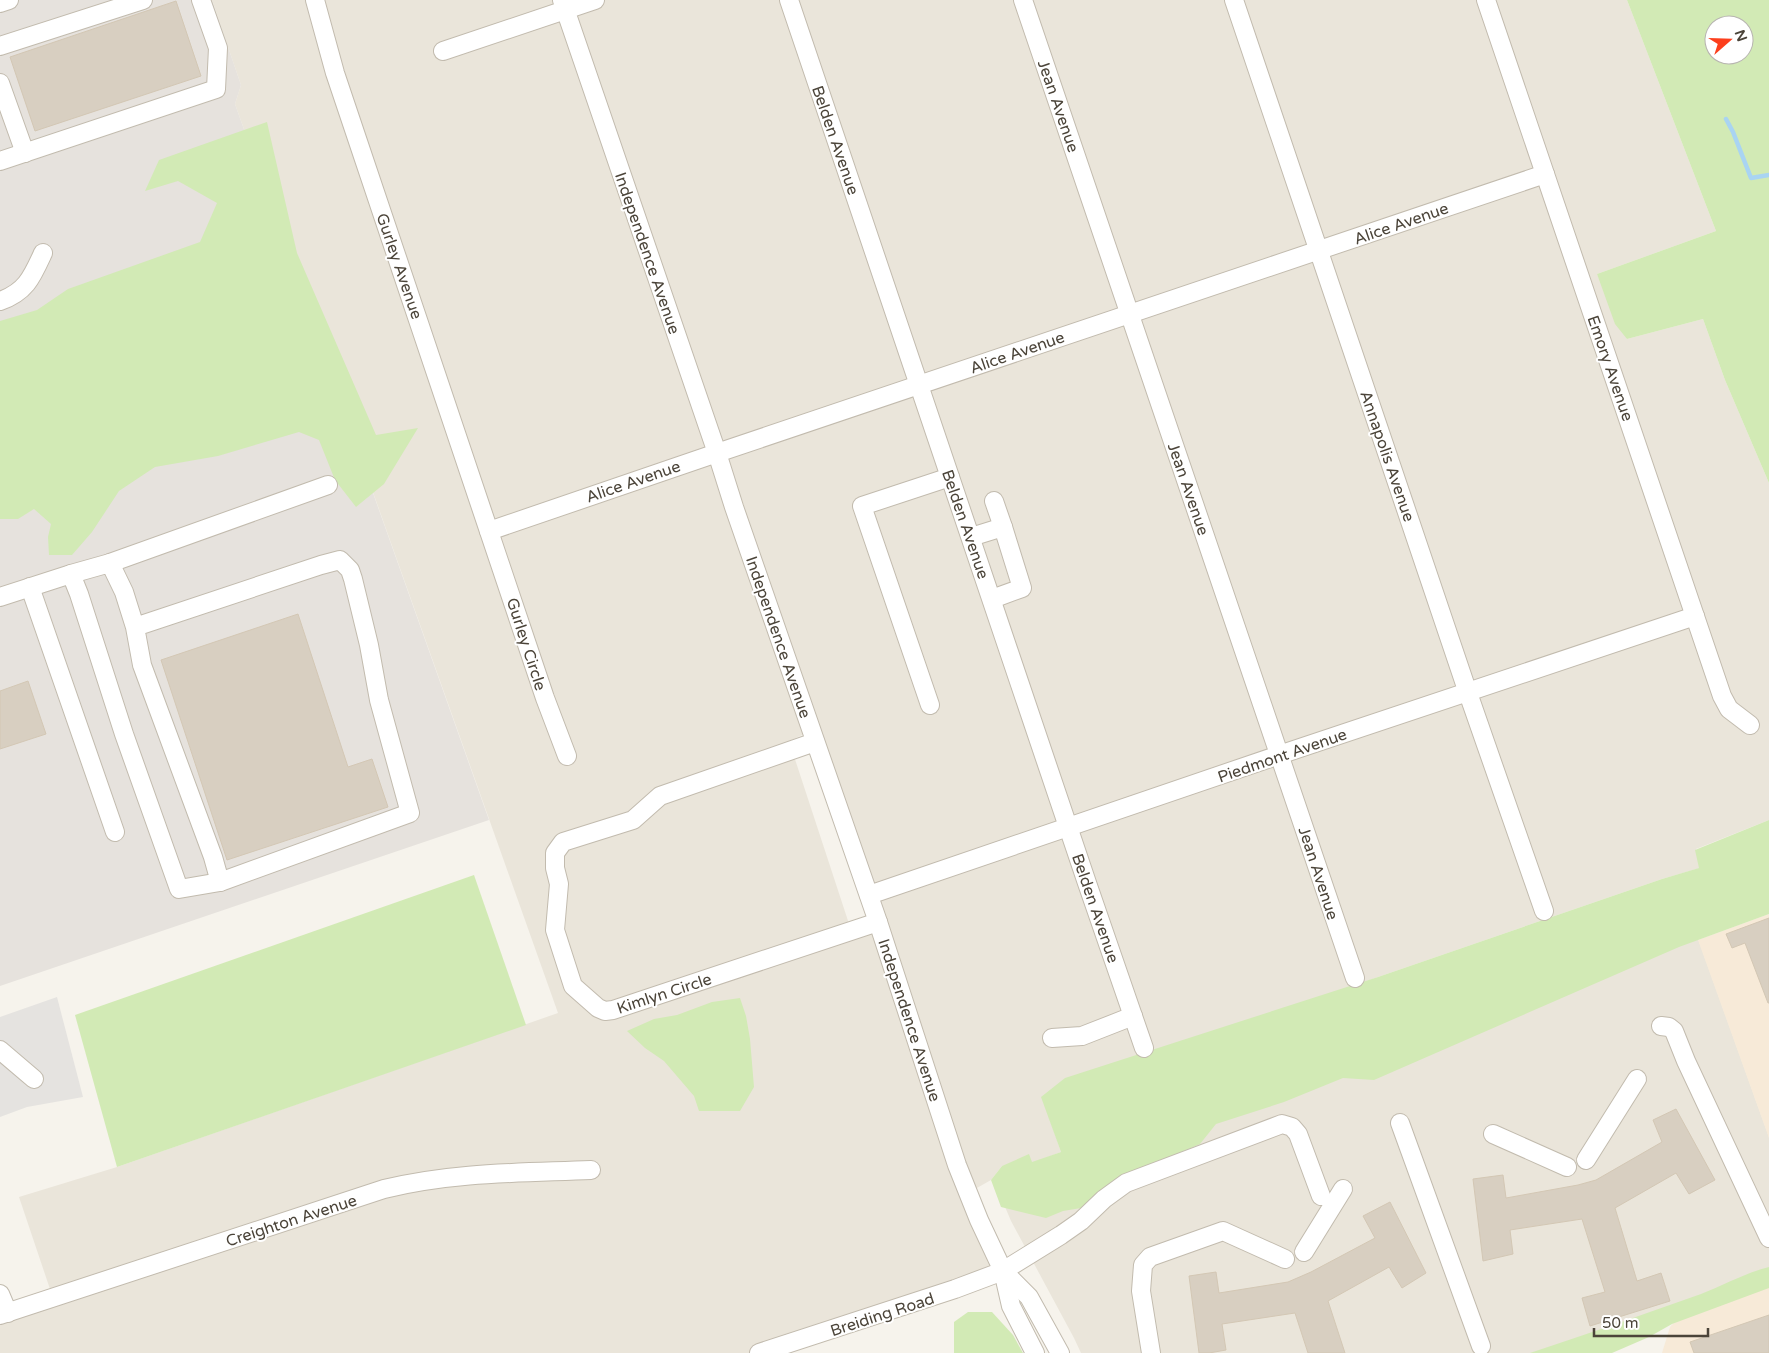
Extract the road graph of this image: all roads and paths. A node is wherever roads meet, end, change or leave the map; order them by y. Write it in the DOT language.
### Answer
graph roads {
  1 [pos="9,0"];
  2 [pos="143,0"];
  3 [pos="201,0"];
  4 [pos="315,0"];
  5 [pos="595,0"];
  6 [pos="789,0"];
  7 [pos="1024,0"];
  8 [pos="1234,0"];
  9 [pos="1486,0"];
  10 [pos="0,3"];
  11 [pos="563,5"];
  12 [pos="0,46"];
  13 [pos="443,52"];
  14 [pos="0,84"];
  15 [pos="25,153"];
  16 [pos="0,161"];
  17 [pos="1545,174"];
  18 [pos="1320,251"];
  19 [pos="43,253"];
  20 [pos="0,301"];
  21 [pos="1130,314"];
  22 [pos="920,385"];
  23 [pos="717,452"];
  24 [pos="950,477"];
  25 [pos="328,485"];
  26 [pos="994,501"];
  27 [pos="1003,527"];
  28 [pos="490,531"];
  29 [pos="971,537"];
  30 [pos="110,562"];
  31 [pos="71,574"];
  32 [pos="34,586"];
  33 [pos="0,597"];
  34 [pos="992,599"];
  35 [pos="1695,616"];
  36 [pos="135,627"];
  37 [pos="1468,693"];
  38 [pos="930,705"];
  39 [pos="1750,725"];
  40 [pos="815,742"];
  41 [pos="1280,755"];
  42 [pos="567,756"];
  43 [pos="1068,828"];
  44 [pos="114,832"];
  45 [pos="220,882"];
  46 [pos="869,895"];
  47 [pos="1544,911"];
  48 [pos="878,922"];
  49 [pos="1355,978"];
  50 [pos="1134,1016"];
  51 [pos="1660,1026"];
  52 [pos="1052,1038"];
  53 [pos="1144,1048"];
  54 [pos="0,1050"];
  55 [pos="34,1079"];
  56 [pos="1637,1079"];
  57 [pos="1400,1122"];
  58 [pos="1492,1134"];
  59 [pos="1586,1160"];
  60 [pos="1567,1167"];
  61 [pos="591,1170"];
  62 [pos="1343,1189"];
  63 [pos="1321,1196"];
  64 [pos="1769,1238"];
  65 [pos="1304,1252"];
  66 [pos="1286,1259"];
  67 [pos="1003,1271"];
  68 [pos="0,1294"];
  69 [pos="4,1314"];
  70 [pos="1481,1346"];
  71 [pos="768,1352"];
  72 [pos="1035,1353"];
  73 [pos="1060,1353"];
  74 [pos="1151,1353"];
  1 -- 10 [label="street"];
  2 -- 12 [label="street"];
  3 -- 15 [label="street"];
  4 -- 28 [label="street, Gurley Avenue"];
  5 -- 11 [label="street"];
  6 -- 22 [label="street, Belden Avenue"];
  7 -- 21 [label="street, Jean Avenue"];
  8 -- 18 [label="street, Annapolis Avenue"];
  9 -- 17 [label="street, Emory Avenue"];
  11 -- 13 [label="street"];
  11 -- 23 [label="street, Independence Avenue"];
  14 -- 15 [label="street"];
  15 -- 16 [label="street"];
  17 -- 18 [label="street, Alice Avenue"];
  17 -- 35 [label="street, Emory Avenue"];
  18 -- 21 [label="street, Alice Avenue"];
  18 -- 37 [label="street, Annapolis Avenue"];
  19 -- 20 [label="street"];
  21 -- 22 [label="street, Alice Avenue"];
  21 -- 41 [label="street, Jean Avenue"];
  22 -- 23 [label="street, Alice Avenue"];
  22 -- 24 [label="street, Belden Avenue"];
  23 -- 28 [label="street, Alice Avenue"];
  23 -- 40 [label="street, Independence Avenue"];
  24 -- 29 [label="street, Belden Avenue"];
  24 -- 38 [label="street"];
  25 -- 30 [label="street"];
  26 -- 27 [label="street"];
  27 -- 29 [label="street"];
  27 -- 34 [label="street"];
  28 -- 42 [label="street, Gurley Circle"];
  29 -- 34 [label="street, Belden Avenue"];
  30 -- 31 [label="street"];
  30 -- 36 [label="street"];
  31 -- 32 [label="street"];
  31 -- 45 [label="street"];
  32 -- 33 [label="street"];
  32 -- 44 [label="street"];
  34 -- 43 [label="street, Belden Avenue"];
  35 -- 37 [label="street, Piedmont Avenue"];
  35 -- 39 [label="street, Emory Avenue"];
  36 -- 45 [label="street"];
  36 -- 45 [label="street"];
  37 -- 41 [label="street, Piedmont Avenue"];
  37 -- 47 [label="street, Annapolis Avenue"];
  40 -- 46 [label="street, Independence Avenue"];
  40 -- 48 [label="street, Kimlyn Circle"];
  41 -- 43 [label="street, Piedmont Avenue"];
  41 -- 49 [label="street, Jean Avenue"];
  43 -- 46 [label="street, Piedmont Avenue"];
  43 -- 50 [label="street, Belden Avenue"];
  46 -- 48 [label="street, Independence Avenue"];
  48 -- 67 [label="street, Independence Avenue"];
  50 -- 52 [label="street"];
  50 -- 53 [label="street, Belden Avenue"];
  51 -- 64 [label="street"];
  54 -- 55 [label="street"];
  56 -- 59 [label="street"];
  57 -- 70 [label="street"];
  58 -- 60 [label="street"];
  61 -- 69 [label="street, Creighton Avenue"];
  62 -- 65 [label="street"];
  63 -- 67 [label="street, Breiding Road"];
  66 -- 74 [label="street"];
  67 -- 71 [label="street, Breiding Road"];
  67 -- 72 [label="street, Independence Avenue"];
  67 -- 73 [label="street, Independence Avenue"];
  68 -- 69 [label="street"];
}
